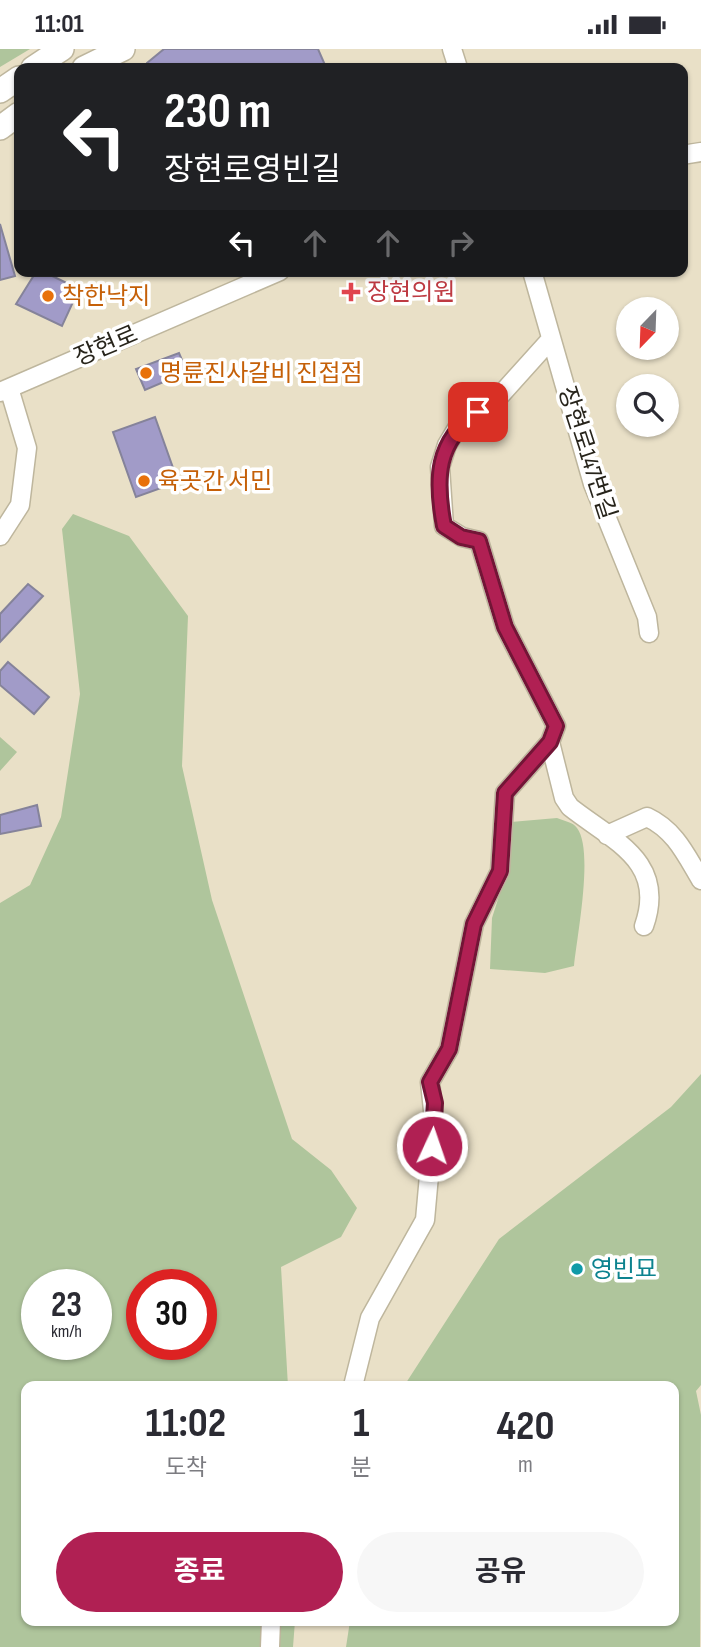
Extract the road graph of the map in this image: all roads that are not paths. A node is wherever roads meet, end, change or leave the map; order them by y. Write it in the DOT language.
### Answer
graph roads {
  1 [pos="62,49"];
  2 [pos="114,49"];
  3 [pos="123,49"];
  4 [pos="41,63"];
  5 [pos="91,63"];
  6 [pos="94,63"];
  7 [pos="266,277"];
  8 [pos="534,277"];
  9 [pos="551,339"];
  10 [pos="5,390"];
  11 [pos="0,536"];
  12 [pos="649,633"];
  13 [pos="550,742"];
  14 [pos="607,835"];
  15 [pos="701,880"];
  16 [pos="644,926"];
  17 [pos="354,1381"];
  18 [pos="271,1626"];
  19 [pos="270,1647"];
  1 -- 4 [label="main road"];
  2 -- 5 [label="main road"];
  3 -- 6 [label="main road"];
  7 -- 10 [label="street, 장현로"];
  8 -- 9 [label="street, 장현로147번길"];
  9 -- 12 [label="street, 장현로147번길"];
  9 -- 13 [label="street"];
  10 -- 11 [label="street, 장현로"];
  13 -- 14 [label="street"];
  13 -- 17 [label="street"];
  14 -- 15 [label="street"];
  14 -- 16 [label="street"];
  18 -- 19 [label="street"];
}
